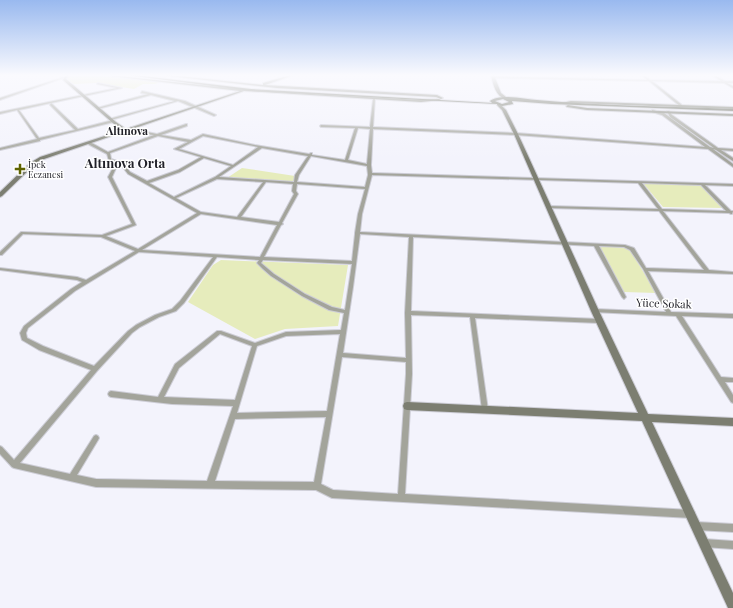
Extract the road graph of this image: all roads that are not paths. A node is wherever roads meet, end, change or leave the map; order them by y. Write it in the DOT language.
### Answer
graph roads {
  1 [pos="55,103"];
  2 [pos="93,103"];
  3 [pos="116,103"];
  4 [pos="170,103"];
  5 [pos="185,103"];
  6 [pos="206,103"];
  7 [pos="374,103"];
  8 [pos="501,103"];
  9 [pos="523,103"];
  10 [pos="571,103"];
  11 [pos="609,103"];
  12 [pos="678,103"];
  13 [pos="52,104"];
  14 [pos="568,106"];
  15 [pos="681,106"];
  16 [pos="196,107"];
  17 [pos="98,108"];
  18 [pos="18,110"];
  19 [pos="652,111"];
  20 [pos="733,111"];
  21 [pos="668,112"];
  22 [pos="0,113"];
  23 [pos="215,115"];
  24 [pos="112,120"];
  25 [pos="186,125"];
  26 [pos="321,126"];
  27 [pos="356,127"];
  28 [pos="372,128"];
  29 [pos="129,129"];
  30 [pos="78,130"];
  31 [pos="516,134"];
  32 [pos="156,135"];
  33 [pos="39,140"];
  34 [pos="191,141"];
  35 [pos="89,143"];
  36 [pos="261,147"];
  37 [pos="0,149"];
  38 [pos="710,149"];
  39 [pos="718,150"];
  40 [pos="733,150"];
  41 [pos="108,153"];
  42 [pos="311,154"];
  43 [pos="204,158"];
  44 [pos="733,160"];
  45 [pos="346,161"];
  46 [pos="122,164"];
  47 [pos="369,164"];
  48 [pos="234,166"];
  49 [pos="733,166"];
  50 [pos="370,174"];
  51 [pos="216,178"];
  52 [pos="537,179"];
  53 [pos="148,182"];
  54 [pos="265,182"];
  55 [pos="639,182"];
  56 [pos="296,184"];
  57 [pos="702,184"];
  58 [pos="733,185"];
  59 [pos="367,188"];
  60 [pos="0,195"];
  61 [pos="174,198"];
  62 [pos="549,207"];
  63 [pos="660,210"];
  64 [pos="200,213"];
  65 [pos="732,213"];
  66 [pos="238,218"];
  67 [pos="281,224"];
  68 [pos="357,233"];
  69 [pos="102,236"];
  70 [pos="411,236"];
  71 [pos="566,244"];
  72 [pos="596,245"];
  73 [pos="139,251"];
  74 [pos="0,254"];
  75 [pos="216,256"];
  76 [pos="263,258"];
  77 [pos="354,262"];
  78 [pos="0,269"];
  79 [pos="645,269"];
  80 [pos="708,272"];
  81 [pos="733,273"];
  82 [pos="87,282"];
  83 [pos="624,298"];
  84 [pos="595,311"];
  85 [pos="346,312"];
  86 [pos="408,313"];
  87 [pos="669,313"];
  88 [pos="678,314"];
  89 [pos="472,316"];
  90 [pos="733,316"];
  91 [pos="600,321"];
  92 [pos="343,332"];
  93 [pos="255,345"];
  94 [pos="339,355"];
  95 [pos="408,360"];
  96 [pos="95,369"];
  97 [pos="720,379"];
  98 [pos="733,380"];
  99 [pos="111,394"];
  100 [pos="159,400"];
  101 [pos="733,400"];
  102 [pos="237,403"];
  103 [pos="407,406"];
  104 [pos="484,410"];
  105 [pos="329,414"];
  106 [pos="233,416"];
  107 [pos="646,418"];
  108 [pos="733,422"];
  109 [pos="96,438"];
  110 [pos="0,449"];
  111 [pos="14,465"];
  112 [pos="72,478"];
  113 [pos="210,484"];
  114 [pos="317,486"];
  115 [pos="402,497"];
  116 [pos="691,514"];
  117 [pos="696,526"];
  118 [pos="733,528"];
  119 [pos="703,543"];
  120 [pos="733,545"];
  121 [pos="733,606"];
  1 -- 13 [label="street"];
  2 -- 17 [label="street"];
  3 -- 17 [label="street"];
  4 -- 24 [label="street"];
  5 -- 16 [label="street"];
  6 -- 16 [label="street"];
  7 -- 28 [label="street"];
  8 -- 31 [label="street"];
  9 -- 14 [label="main road"];
  10 -- 20 [label="main road"];
  11 -- 15 [label="street"];
  12 -- 15 [label="street"];
  13 -- 18 [label="street"];
  13 -- 30 [label="street"];
  14 -- 19 [label="street"];
  14 -- 20 [label="main road"];
  15 -- 20 [label="street"];
  16 -- 23 [label="street"];
  16 -- 29 [label="street"];
  17 -- 24 [label="street"];
  18 -- 22 [label="street"];
  18 -- 33 [label="street"];
  19 -- 21 [label="street"];
  19 -- 38 [label="street"];
  20 -- 21 [label="street"];
  21 -- 39 [label="street"];
  24 -- 29 [label="street"];
  24 -- 30 [label="street"];
  25 -- 32 [label="street"];
  26 -- 27 [label="street"];
  27 -- 28 [label="street"];
  27 -- 45 [label="street"];
  28 -- 31 [label="street"];
  28 -- 47 [label="street"];
  29 -- 32 [label="street"];
  29 -- 35 [label="street"];
  30 -- 33 [label="street"];
  31 -- 38 [label="street"];
  31 -- 52 [label="street"];
  32 -- 34 [label="street"];
  32 -- 41 [label="street"];
  33 -- 37 [label="street"];
  34 -- 36 [label="street"];
  34 -- 43 [label="street"];
  35 -- 41 [label="street"];
  35 -- 60 [label="street"];
  36 -- 42 [label="street"];
  36 -- 48 [label="street"];
  38 -- 39 [label="street"];
  38 -- 49 [label="street"];
  39 -- 40 [label="street"];
  39 -- 44 [label="street"];
  41 -- 46 [label="street"];
  42 -- 45 [label="street"];
  42 -- 56 [label="street"];
  43 -- 48 [label="street"];
  43 -- 53 [label="street"];
  45 -- 47 [label="street"];
  46 -- 53 [label="street"];
  46 -- 69 [label="street"];
  47 -- 50 [label="street"];
  48 -- 51 [label="street"];
  50 -- 52 [label="street"];
  50 -- 59 [label="street"];
  51 -- 54 [label="street"];
  51 -- 61 [label="street"];
  52 -- 55 [label="street"];
  52 -- 62 [label="street"];
  53 -- 61 [label="street"];
  54 -- 56 [label="street"];
  54 -- 66 [label="street"];
  55 -- 57 [label="street"];
  55 -- 63 [label="street"];
  56 -- 59 [label="street"];
  56 -- 67 [label="street"];
  57 -- 58 [label="street"];
  57 -- 65 [label="street"];
  59 -- 68 [label="street"];
  61 -- 64 [label="street"];
  62 -- 63 [label="street"];
  62 -- 71 [label="street"];
  63 -- 65 [label="street"];
  63 -- 80 [label="street"];
  64 -- 66 [label="street"];
  64 -- 73 [label="street"];
  66 -- 67 [label="street"];
  67 -- 76 [label="street"];
  68 -- 70 [label="street"];
  68 -- 77 [label="street"];
  69 -- 73 [label="street"];
  69 -- 74 [label="street"];
  70 -- 71 [label="street"];
  70 -- 86 [label="street"];
  71 -- 72 [label="street"];
  71 -- 84 [label="street"];
  72 -- 79 [label="street"];
  72 -- 83 [label="street"];
  73 -- 75 [label="street"];
  73 -- 82 [label="street"];
  75 -- 76 [label="street"];
  75 -- 96 [label="street"];
  76 -- 77 [label="street"];
  76 -- 85 [label="street"];
  77 -- 85 [label="street"];
  78 -- 82 [label="street"];
  79 -- 80 [label="street"];
  79 -- 87 [label="street"];
  80 -- 81 [label="street"];
  82 -- 96 [label="street"];
  84 -- 87 [label="street, Yüce Sokak"];
  84 -- 91 [label="street"];
  85 -- 92 [label="street"];
  86 -- 89 [label="street"];
  86 -- 95 [label="street"];
  87 -- 88 [label="street, Yüce Sokak"];
  88 -- 90 [label="street, Yüce Sokak"];
  88 -- 97 [label="street"];
  89 -- 91 [label="street"];
  89 -- 104 [label="street"];
  91 -- 107 [label="street"];
  92 -- 93 [label="street"];
  92 -- 94 [label="street"];
  93 -- 100 [label="street"];
  93 -- 102 [label="street"];
  94 -- 95 [label="street"];
  94 -- 105 [label="street"];
  95 -- 103 [label="street"];
  96 -- 111 [label="street"];
  97 -- 98 [label="street"];
  97 -- 101 [label="street"];
  99 -- 100 [label="street"];
  100 -- 102 [label="street"];
  102 -- 106 [label="street"];
  103 -- 104 [label="street"];
  103 -- 115 [label="street"];
  104 -- 107 [label="street"];
  105 -- 106 [label="street"];
  105 -- 114 [label="street"];
  106 -- 113 [label="street"];
  107 -- 108 [label="street"];
  107 -- 116 [label="street"];
  109 -- 112 [label="street"];
  110 -- 111 [label="street"];
  111 -- 112 [label="street"];
  112 -- 113 [label="street"];
  113 -- 114 [label="street"];
  114 -- 115 [label="street"];
  115 -- 116 [label="street"];
  116 -- 117 [label="street"];
  117 -- 118 [label="street"];
  117 -- 119 [label="street"];
  119 -- 120 [label="street"];
  119 -- 121 [label="street"];
}
